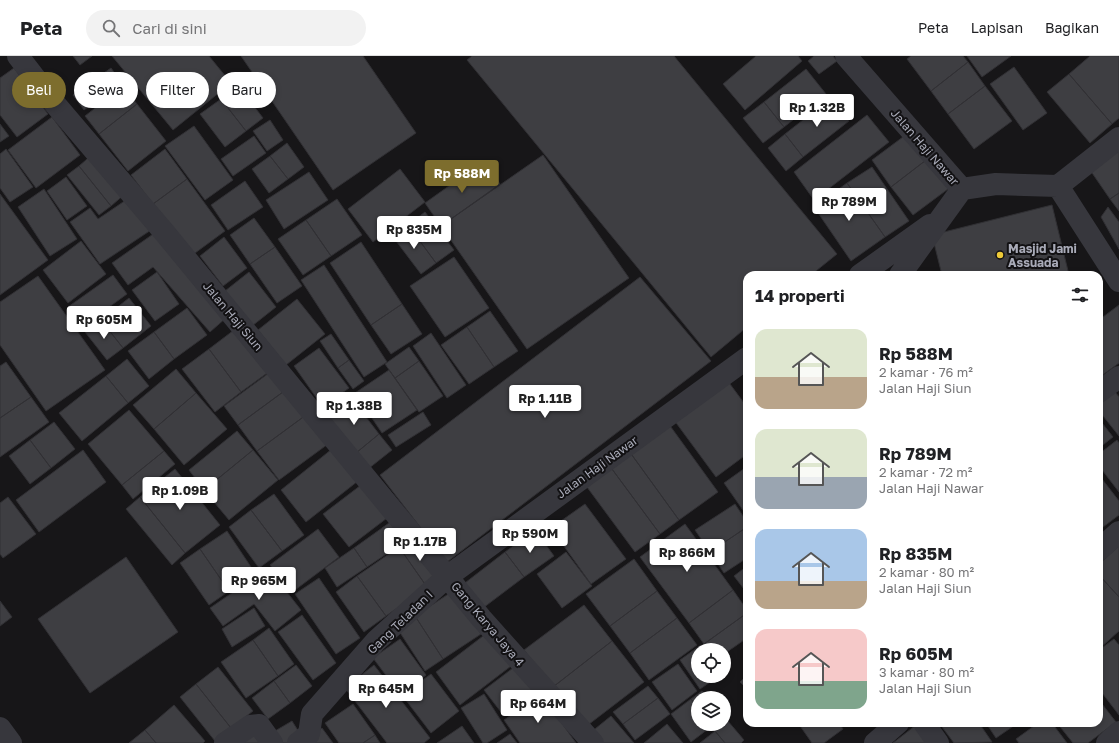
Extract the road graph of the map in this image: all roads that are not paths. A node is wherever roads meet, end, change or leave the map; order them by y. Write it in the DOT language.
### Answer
graph roads {
  1 [pos="18,56"];
  2 [pos="846,56"];
  3 [pos="1119,138"];
  4 [pos="1058,186"];
  5 [pos="962,189"];
  6 [pos="940,218"];
  7 [pos="866,271"];
  8 [pos="903,271"];
  9 [pos="1119,281"];
  10 [pos="743,361"];
  11 [pos="1119,378"];
  12 [pos="1103,389"];
  13 [pos="1119,532"];
  14 [pos="1103,546"];
  15 [pos="448,576"];
  16 [pos="893,727"];
  17 [pos="927,727"];
  18 [pos="0,728"];
  19 [pos="1119,732"];
  20 [pos="11,743"];
  21 [pos="225,743"];
  22 [pos="272,743"];
  23 [pos="298,743"];
  24 [pos="593,743"];
  25 [pos="875,743"];
  26 [pos="938,743"];
  27 [pos="1107,743"];
  1 -- 15 [label="street, Jalan Haji Siun"];
  2 -- 5 [label="street, Jalan Haji Nawar"];
  3 -- 4 [label="street"];
  4 -- 5 [label="street, Jalan Haji Nawar"];
  4 -- 9 [label="street"];
  5 -- 6 [label="street"];
  6 -- 7 [label="street"];
  6 -- 8 [label="street"];
  10 -- 15 [label="street, Jalan Haji Nawar"];
  11 -- 12 [label="street"];
  13 -- 14 [label="street"];
  15 -- 23 [label="street, Gang Teladan I"];
  15 -- 24 [label="street, Gang Karya Jaya 4"];
  16 -- 25 [label="street"];
  17 -- 26 [label="street"];
  18 -- 20 [label="street"];
  19 -- 27 [label="street"];
  21 -- 22 [label="street"];
}
